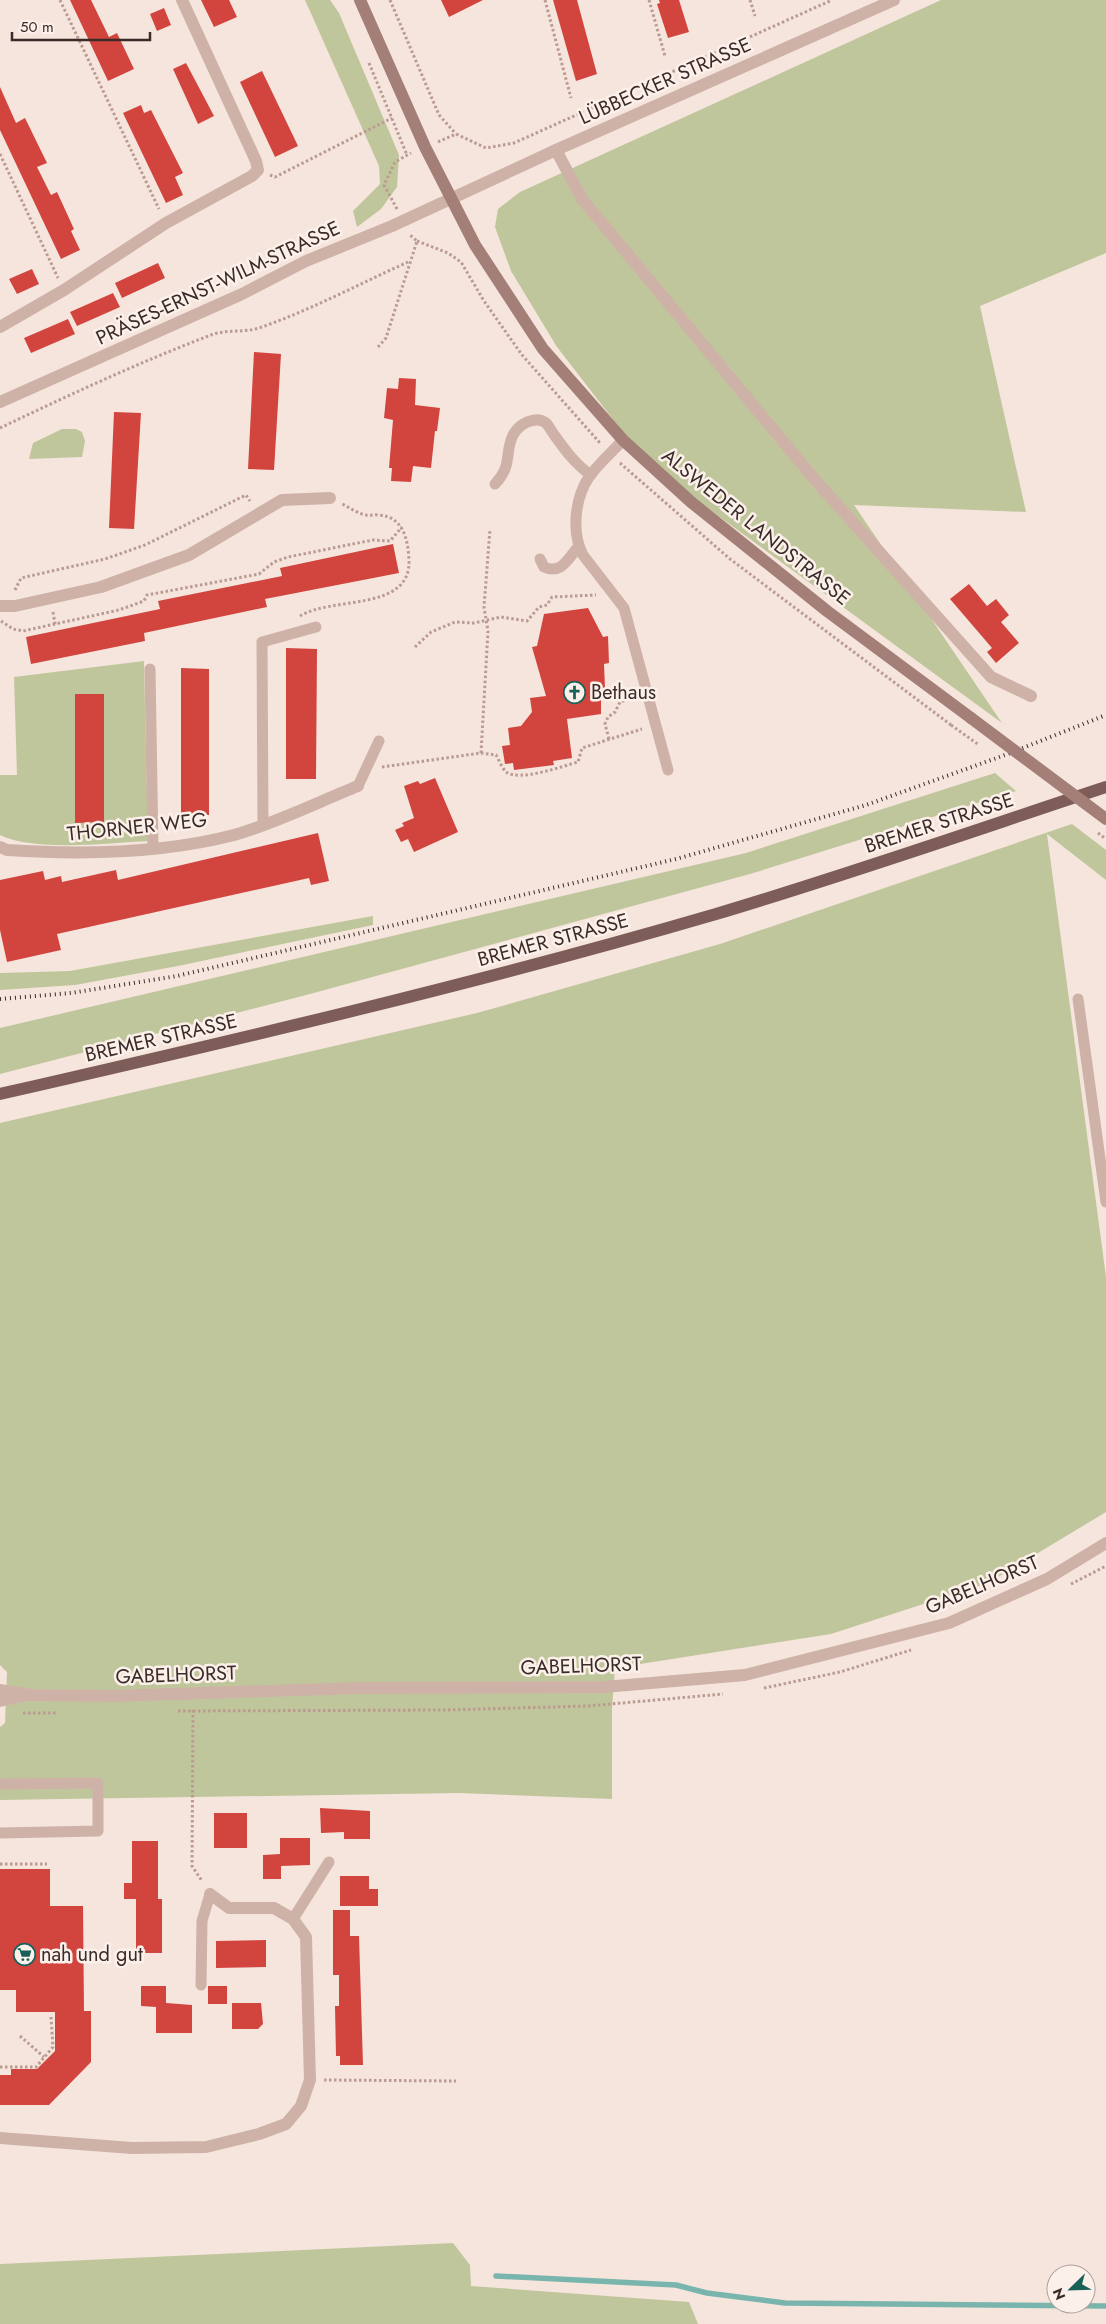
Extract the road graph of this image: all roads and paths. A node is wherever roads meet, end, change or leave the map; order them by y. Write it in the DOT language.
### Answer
graph roads {
  1 [pos="60,0"];
  2 [pos="182,0"];
  3 [pos="360,0"];
  4 [pos="390,0"];
  5 [pos="545,0"];
  6 [pos="649,0"];
  7 [pos="750,0"];
  8 [pos="832,0"];
  9 [pos="894,0"];
  10 [pos="755,16"];
  11 [pos="366,56"];
  12 [pos="665,56"];
  13 [pos="571,98"];
  14 [pos="392,118"];
  15 [pos="456,134"];
  16 [pos="425,147"];
  17 [pos="556,150"];
  18 [pos="0,154"];
  19 [pos="407,154"];
  20 [pos="258,170"];
  21 [pos="451,198"];
  22 [pos="403,220"];
  23 [pos="166,224"];
  24 [pos="409,262"];
  25 [pos="64,290"];
  26 [pos="0,327"];
  27 [pos="378,347"];
  28 [pos="0,402"];
  29 [pos="0,428"];
  30 [pos="623,440"];
  31 [pos="598,441"];
  32 [pos="598,446"];
  33 [pos="591,475"];
  34 [pos="496,484"];
  35 [pos="330,498"];
  36 [pos="257,514"];
  37 [pos="402,527"];
  38 [pos="490,529"];
  39 [pos="578,546"];
  40 [pos="540,559"];
  41 [pos="602,593"];
  42 [pos="12,596"];
  43 [pos="0,606"];
  44 [pos="296,618"];
  45 [pos="487,620"];
  46 [pos="0,621"];
  47 [pos="316,627"];
  48 [pos="415,647"];
  49 [pos="150,669"];
  50 [pos="642,695"];
  51 [pos="1031,696"];
  52 [pos="645,728"];
  53 [pos="609,739"];
  54 [pos="379,741"];
  55 [pos="481,753"];
  56 [pos="364,770"];
  57 [pos="668,770"];
  58 [pos="358,786"];
  59 [pos="1106,787"];
  60 [pos="1106,819"];
  61 [pos="262,824"];
  62 [pos="0,847"];
  63 [pos="153,848"];
  64 [pos="1078,1000"];
  65 [pos="0,1094"];
  66 [pos="1106,1202"];
  67 [pos="1106,1543"];
  68 [pos="0,1690"];
  69 [pos="193,1692"];
  70 [pos="30,1695"];
  71 [pos="0,1701"];
  72 [pos="0,1784"];
  73 [pos="0,1833"];
  74 [pos="329,1862"];
  75 [pos="0,1864"];
  76 [pos="48,1864"];
  77 [pos="210,1894"];
  78 [pos="293,1919"];
  79 [pos="201,1985"];
  80 [pos="51,2017"];
  81 [pos="20,2036"];
  82 [pos="44,2057"];
  83 [pos="0,2067"];
  84 [pos="310,2080"];
  85 [pos="456,2081"];
  86 [pos="0,2138"];
  1 -- 23 [label="path"];
  2 -- 20 [label="street"];
  3 -- 16 [label="main road, ALSWEDER LANDSTRASSE"];
  4 -- 15 [label="path"];
  5 -- 13 [label="path"];
  6 -- 12 [label="path"];
  7 -- 10 [label="path"];
  8 -- 15 [label="path"];
  9 -- 17 [label="street, LÜBBECKER STRASSE"];
  11 -- 14 [label="path"];
  14 -- 19 [label="path"];
  14 -- 20 [label="path"];
  15 -- 16 [label="path"];
  16 -- 19 [label="path"];
  16 -- 21 [label="main road, ALSWEDER LANDSTRASSE"];
  17 -- 21 [label="street, LÜBBECKER STRASSE"];
  17 -- 51 [label="street"];
  18 -- 25 [label="path"];
  19 -- 22 [label="path"];
  20 -- 23 [label="street"];
  21 -- 22 [label="street, PRÄSES-ERNST-WILM-STRASSE"];
  21 -- 30 [label="main road, ALSWEDER LANDSTRASSE"];
  22 -- 24 [label="path"];
  22 -- 28 [label="street, PRÄSES-ERNST-WILM-STRASSE"];
  23 -- 25 [label="street"];
  24 -- 27 [label="path"];
  24 -- 29 [label="path"];
  25 -- 26 [label="street"];
  30 -- 33 [label="lane"];
  30 -- 60 [label="main road, ALSWEDER LANDSTRASSE, bridge"];
  31 -- 32 [label="path"];
  33 -- 34 [label="lane"];
  33 -- 39 [label="lane"];
  35 -- 36 [label="street"];
  35 -- 37 [label="path"];
  36 -- 42 [label="path"];
  36 -- 43 [label="street"];
  37 -- 44 [label="path"];
  37 -- 46 [label="path"];
  38 -- 45 [label="path"];
  39 -- 40 [label="lane"];
  39 -- 57 [label="lane"];
  41 -- 45 [label="path"];
  45 -- 48 [label="path"];
  45 -- 55 [label="path"];
  47 -- 61 [label="lane"];
  49 -- 63 [label="lane"];
  50 -- 53 [label="path"];
  52 -- 53 [label="path"];
  53 -- 55 [label="path"];
  54 -- 56 [label="lane"];
  55 -- 56 [label="path"];
  56 -- 58 [label="lane"];
  58 -- 61 [label="street, THORNER WEG"];
  59 -- 65 [label="main road, BREMER STRASSE"];
  61 -- 63 [label="street, THORNER WEG"];
  62 -- 63 [label="street, THORNER WEG"];
  64 -- 66 [label="lane"];
  67 -- 69 [label="street, GABELHORST"];
  68 -- 70 [label="street, GABELHORST"];
  69 -- 70 [label="street, GABELHORST"];
  69 -- 77 [label="path"];
  70 -- 71 [label="street, GABELHORST"];
  72 -- 73 [label="lane"];
  74 -- 78 [label="lane"];
  75 -- 76 [label="path"];
  77 -- 78 [label="street"];
  77 -- 79 [label="lane"];
  78 -- 84 [label="street"];
  80 -- 82 [label="path"];
  81 -- 82 [label="path"];
  82 -- 83 [label="path"];
  84 -- 85 [label="path"];
  84 -- 86 [label="street"];
}
